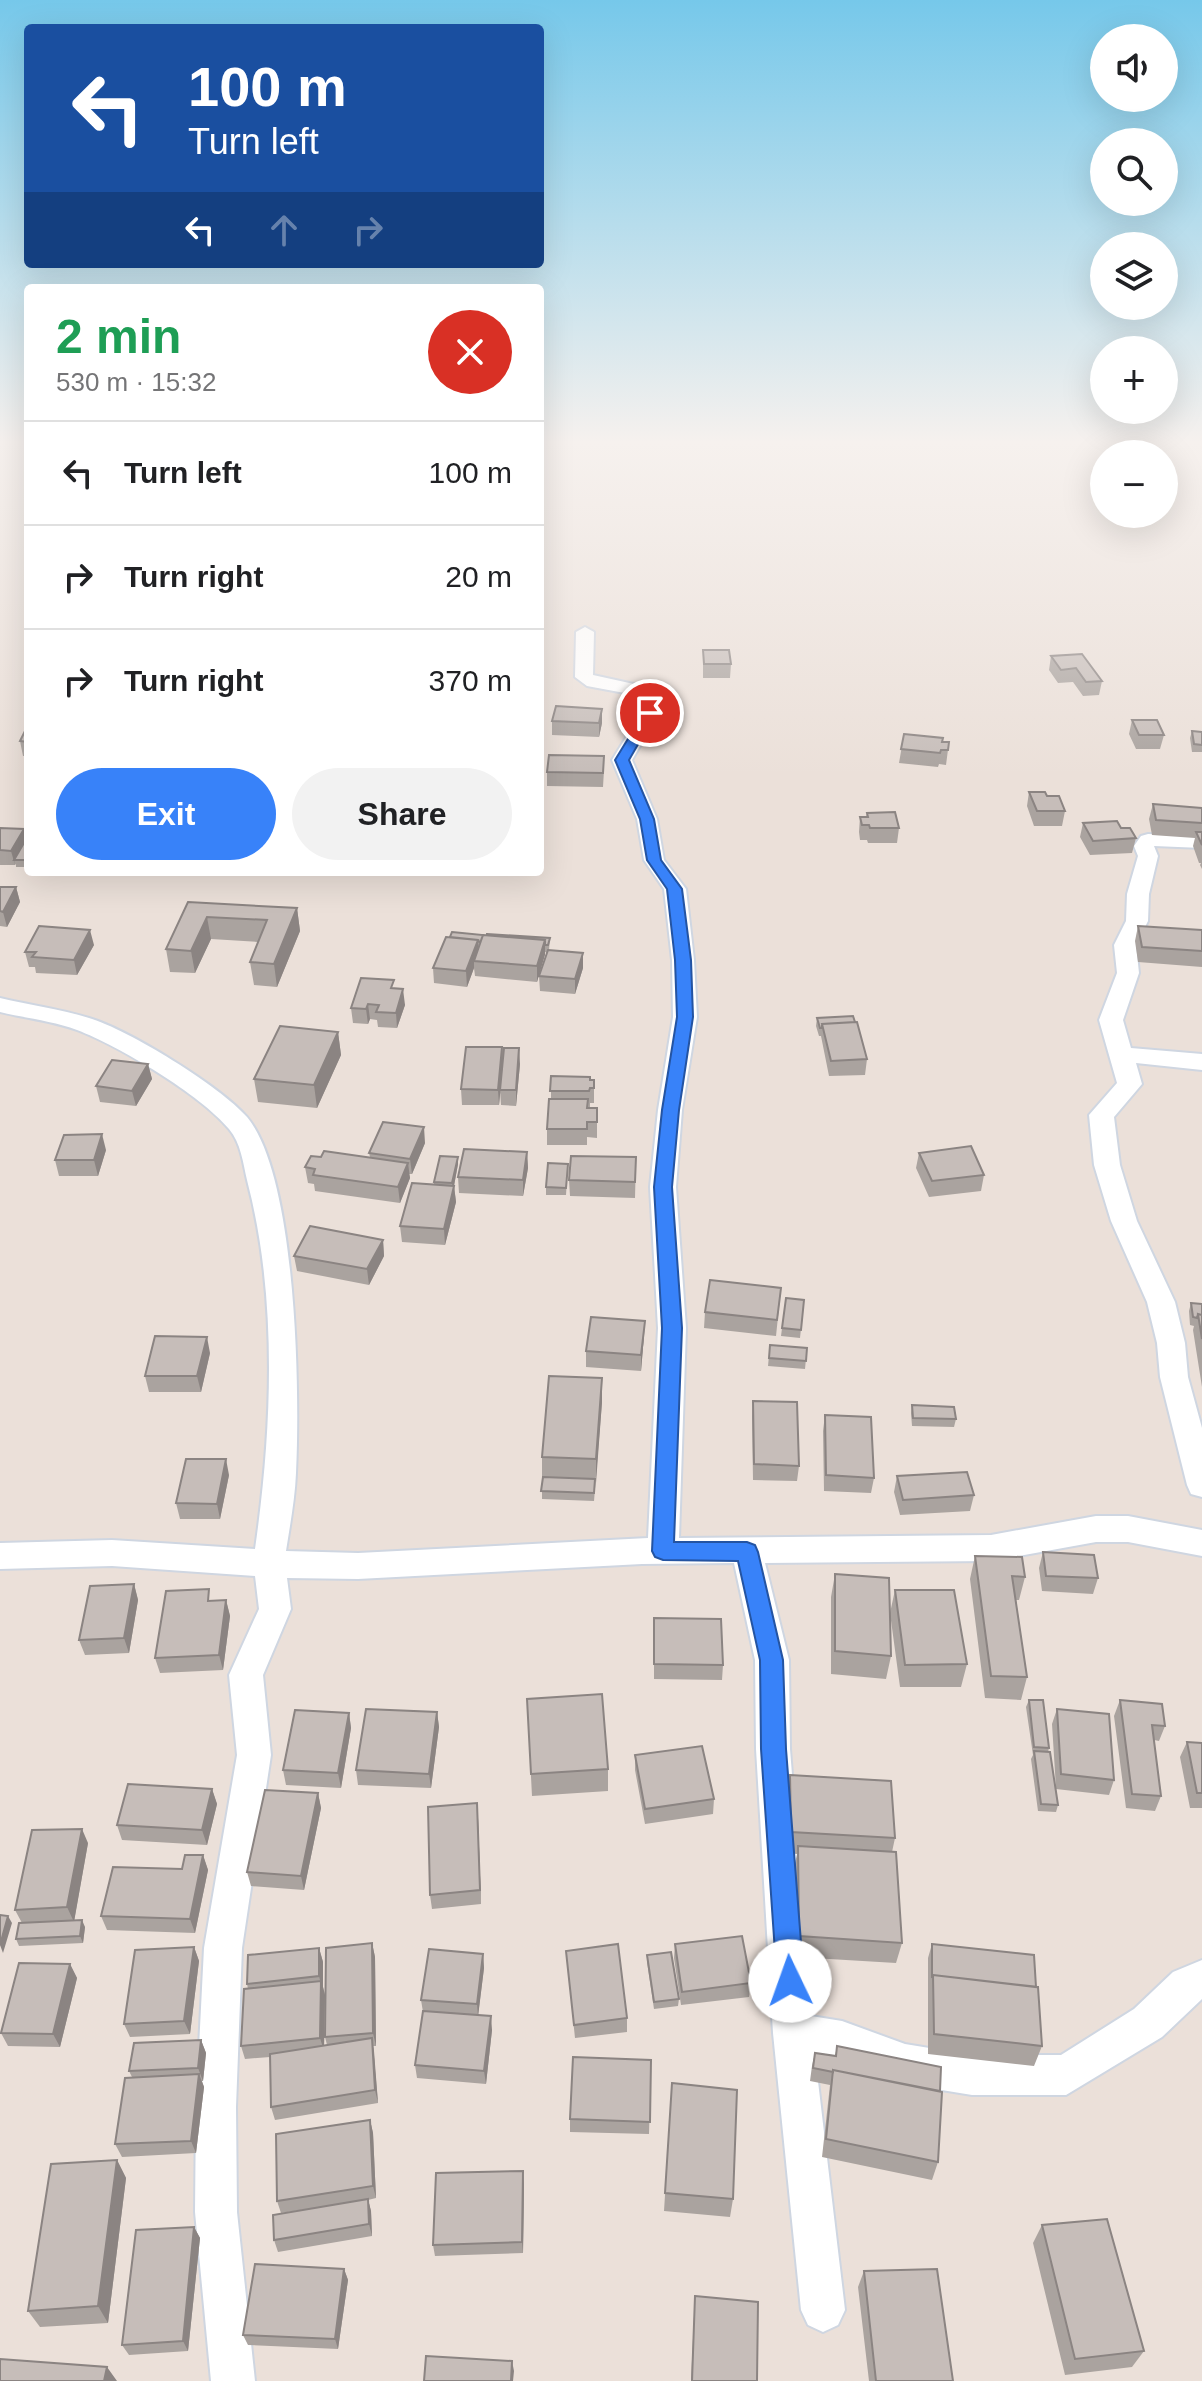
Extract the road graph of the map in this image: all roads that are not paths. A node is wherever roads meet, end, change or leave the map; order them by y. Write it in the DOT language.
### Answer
graph roads {
  1 [pos="585,632"];
  2 [pos="1202,842"];
  3 [pos="0,1005"];
  4 [pos="1119,1054"];
  5 [pos="1202,1062"];
  6 [pos="1202,1485"];
  7 [pos="1202,1543"];
  8 [pos="663,1551"];
  9 [pos="747,1552"];
  10 [pos="0,1556"];
  11 [pos="269,1563"];
  12 [pos="1202,1979"];
  13 [pos="793,2033"];
  14 [pos="823,2310"];
  15 [pos="233,2381"];
  1 -- 8 [label="street"];
  2 -- 4 [label="street"];
  3 -- 11 [label="street"];
  4 -- 5 [label="street"];
  4 -- 6 [label="street"];
  7 -- 9 [label="street"];
  8 -- 9 [label="street"];
  8 -- 11 [label="street"];
  9 -- 13 [label="street"];
  10 -- 11 [label="street"];
  11 -- 15 [label="street"];
  12 -- 13 [label="street"];
  13 -- 14 [label="street"];
}
